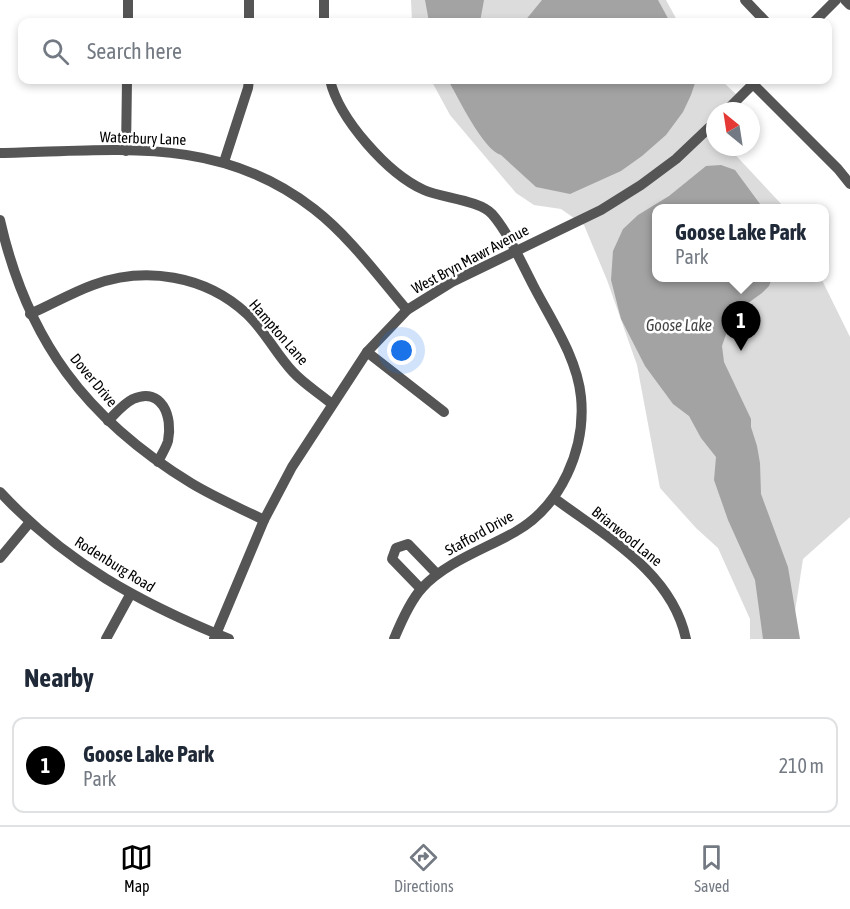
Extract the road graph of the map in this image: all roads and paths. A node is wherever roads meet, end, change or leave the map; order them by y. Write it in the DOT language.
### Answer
graph roads {
  1 [pos="128,0"];
  2 [pos="249,0"];
  3 [pos="324,0"];
  4 [pos="744,0"];
  5 [pos="836,0"];
  6 [pos="845,0"];
  7 [pos="850,5"];
  8 [pos="128,18"];
  9 [pos="249,18"];
  10 [pos="324,18"];
  11 [pos="762,18"];
  12 [pos="818,18"];
  13 [pos="127,84"];
  14 [pos="248,84"];
  15 [pos="332,84"];
  16 [pos="753,84"];
  17 [pos="757,84"];
  18 [pos="735,102"];
  19 [pos="706,131"];
  20 [pos="126,151"];
  21 [pos="0,153"];
  22 [pos="224,162"];
  23 [pos="850,184"];
  24 [pos="0,220"];
  25 [pos="515,250"];
  26 [pos="407,310"];
  27 [pos="30,314"];
  28 [pos="367,352"];
  29 [pos="332,404"];
  30 [pos="444,412"];
  31 [pos="108,421"];
  32 [pos="158,462"];
  33 [pos="0,492"];
  34 [pos="554,498"];
  35 [pos="264,520"];
  36 [pos="30,522"];
  37 [pos="0,558"];
  38 [pos="437,574"];
  39 [pos="421,589"];
  40 [pos="130,595"];
  41 [pos="215,636"];
  42 [pos="106,639"];
  43 [pos="229,639"];
  44 [pos="394,639"];
  45 [pos="686,639"];
  1 -- 8 [label="street"];
  2 -- 9 [label="street"];
  3 -- 10 [label="street"];
  4 -- 11 [label="street"];
  5 -- 12 [label="street"];
  6 -- 7 [label="street"];
  13 -- 20 [label="street"];
  14 -- 22 [label="street"];
  15 -- 25 [label="street, Stafford Drive"];
  16 -- 18 [label="street"];
  17 -- 23 [label="street"];
  19 -- 25 [label="street, West Bryn Mawr Avenue"];
  20 -- 21 [label="street, Waterbury Lane"];
  20 -- 22 [label="street, Waterbury Lane"];
  22 -- 26 [label="street, Waterbury Lane"];
  24 -- 27 [label="street, Dover Drive"];
  25 -- 26 [label="street, West Bryn Mawr Avenue"];
  25 -- 34 [label="street, Stafford Drive"];
  26 -- 28 [label="street, West Bryn Mawr Avenue"];
  27 -- 29 [label="street, Hampton Lane"];
  27 -- 31 [label="street, Dover Drive"];
  28 -- 29 [label="street, West Bryn Mawr Avenue"];
  28 -- 30 [label="street"];
  29 -- 35 [label="street, West Bryn Mawr Avenue"];
  31 -- 32 [label="street, Dover Drive"];
  31 -- 32 [label="street"];
  32 -- 35 [label="street, Dover Drive"];
  33 -- 36 [label="street, Rodenburg Road"];
  34 -- 38 [label="street, Stafford Drive"];
  34 -- 45 [label="street, Briarwood Lane"];
  35 -- 41 [label="street, West Bryn Mawr Avenue"];
  36 -- 37 [label="street"];
  36 -- 40 [label="street, Rodenburg Road"];
  38 -- 39 [label="street, Stafford Drive"];
  38 -- 39 [label="street"];
  39 -- 44 [label="street, Stafford Drive"];
  40 -- 41 [label="street, Rodenburg Road"];
  40 -- 42 [label="street"];
  41 -- 43 [label="street, Rodenburg Road"];
}
